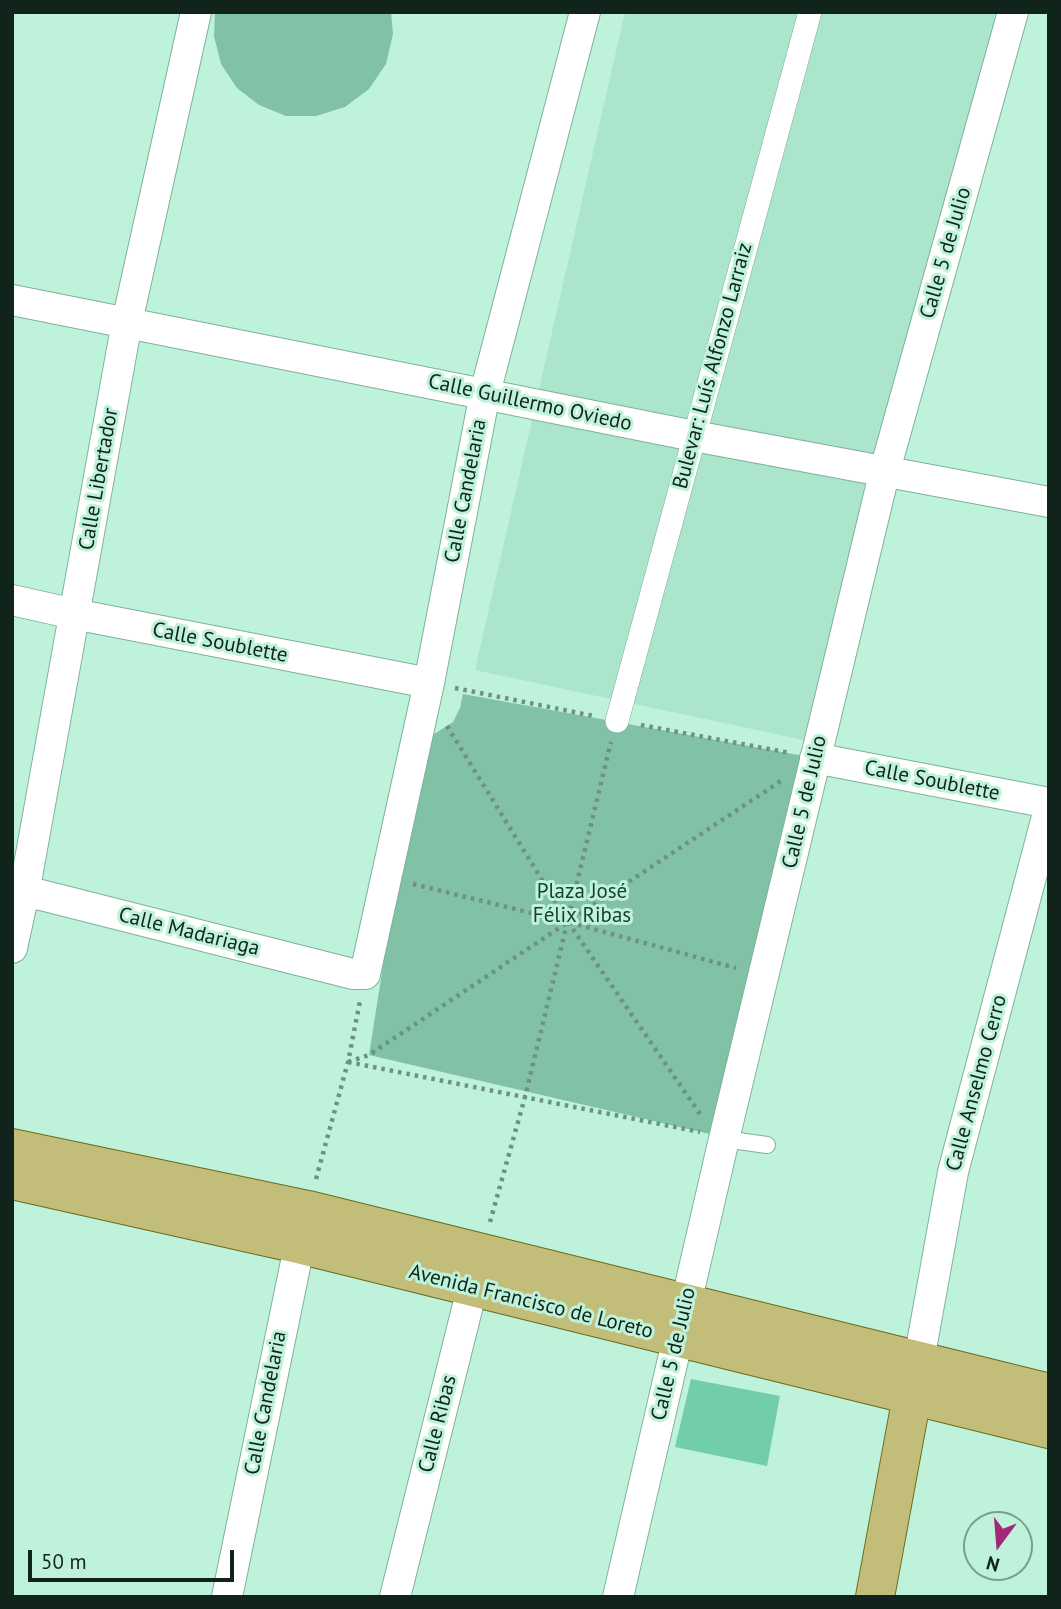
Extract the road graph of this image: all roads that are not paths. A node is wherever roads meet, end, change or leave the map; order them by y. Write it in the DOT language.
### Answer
graph roads {
  1 [pos="196,12"];
  2 [pos="585,12"];
  3 [pos="810,12"];
  4 [pos="1013,12"];
  5 [pos="12,300"];
  6 [pos="127,322"];
  7 [pos="485,393"];
  8 [pos="694,436"];
  9 [pos="885,470"];
  10 [pos="1049,502"];
  11 [pos="12,600"];
  12 [pos="74,614"];
  13 [pos="429,683"];
  14 [pos="617,720"];
  15 [pos="815,758"];
  16 [pos="1049,803"];
  17 [pos="1049,809"];
  18 [pos="18,891"];
  19 [pos="12,948"];
  20 [pos="365,974"];
  21 [pos="711,1132"];
  22 [pos="767,1145"];
  23 [pos="12,1148"];
  24 [pos="12,1180"];
  25 [pos="307,1214"];
  26 [pos="480,1256"];
  27 [pos="682,1322"];
  28 [pos="915,1378"];
  29 [pos="1049,1393"];
  30 [pos="1049,1429"];
  31 [pos="227,1597"];
  32 [pos="395,1597"];
  33 [pos="618,1597"];
  34 [pos="875,1597"];
  1 -- 6 [label="street, Calle Libertador"];
  2 -- 7 [label="street, Calle Candelaria"];
  3 -- 8 [label="street, Bulevar: Luís Alfonzo Larraiz"];
  4 -- 9 [label="street, Calle 5 de Julio"];
  5 -- 6 [label="street, Calle Guillermo Oviedo"];
  6 -- 7 [label="street, Calle Guillermo Oviedo"];
  6 -- 12 [label="street, Calle Libertador"];
  7 -- 8 [label="street, Calle Guillermo Oviedo"];
  7 -- 13 [label="street, Calle Candelaria"];
  8 -- 9 [label="street, Calle Guillermo Oviedo"];
  8 -- 14 [label="street, Bulevar: Luís Alfonzo Larraiz"];
  9 -- 10 [label="street, Calle Guillermo Oviedo"];
  9 -- 15 [label="street, Calle 5 de Julio"];
  11 -- 12 [label="street, Calle Soublette"];
  12 -- 13 [label="street, Calle Soublette"];
  12 -- 18 [label="street, Calle Libertador"];
  13 -- 20 [label="street, Calle Candelaria"];
  15 -- 16 [label="street, Calle Soublette"];
  15 -- 21 [label="street, Calle 5 de Julio"];
  17 -- 28 [label="street, Calle Anselmo Cerro"];
  18 -- 19 [label="street, Calle Libertador"];
  18 -- 20 [label="street, Calle Madariaga"];
  21 -- 22 [label="lane"];
  21 -- 27 [label="street, Calle 5 de Julio"];
  23 -- 25 [label="main road, Avenida Francisco de Loreto"];
  24 -- 25 [label="main road, Avenida Francisco de Loreto"];
  25 -- 26 [label="main road, Avenida Francisco de Loreto"];
  25 -- 31 [label="street, Calle Candelaria"];
  26 -- 27 [label="main road, Avenida Francisco de Loreto"];
  26 -- 32 [label="street, Calle Ribas"];
  27 -- 28 [label="main road, Avenida Francisco de Loreto"];
  27 -- 33 [label="street, Calle 5 de Julio"];
  28 -- 29 [label="main road, Avenida Francisco de Loreto"];
  28 -- 30 [label="main road, Avenida Francisco de Loreto"];
  28 -- 34 [label="main road, Calle Anselmo Cerro"];
}
